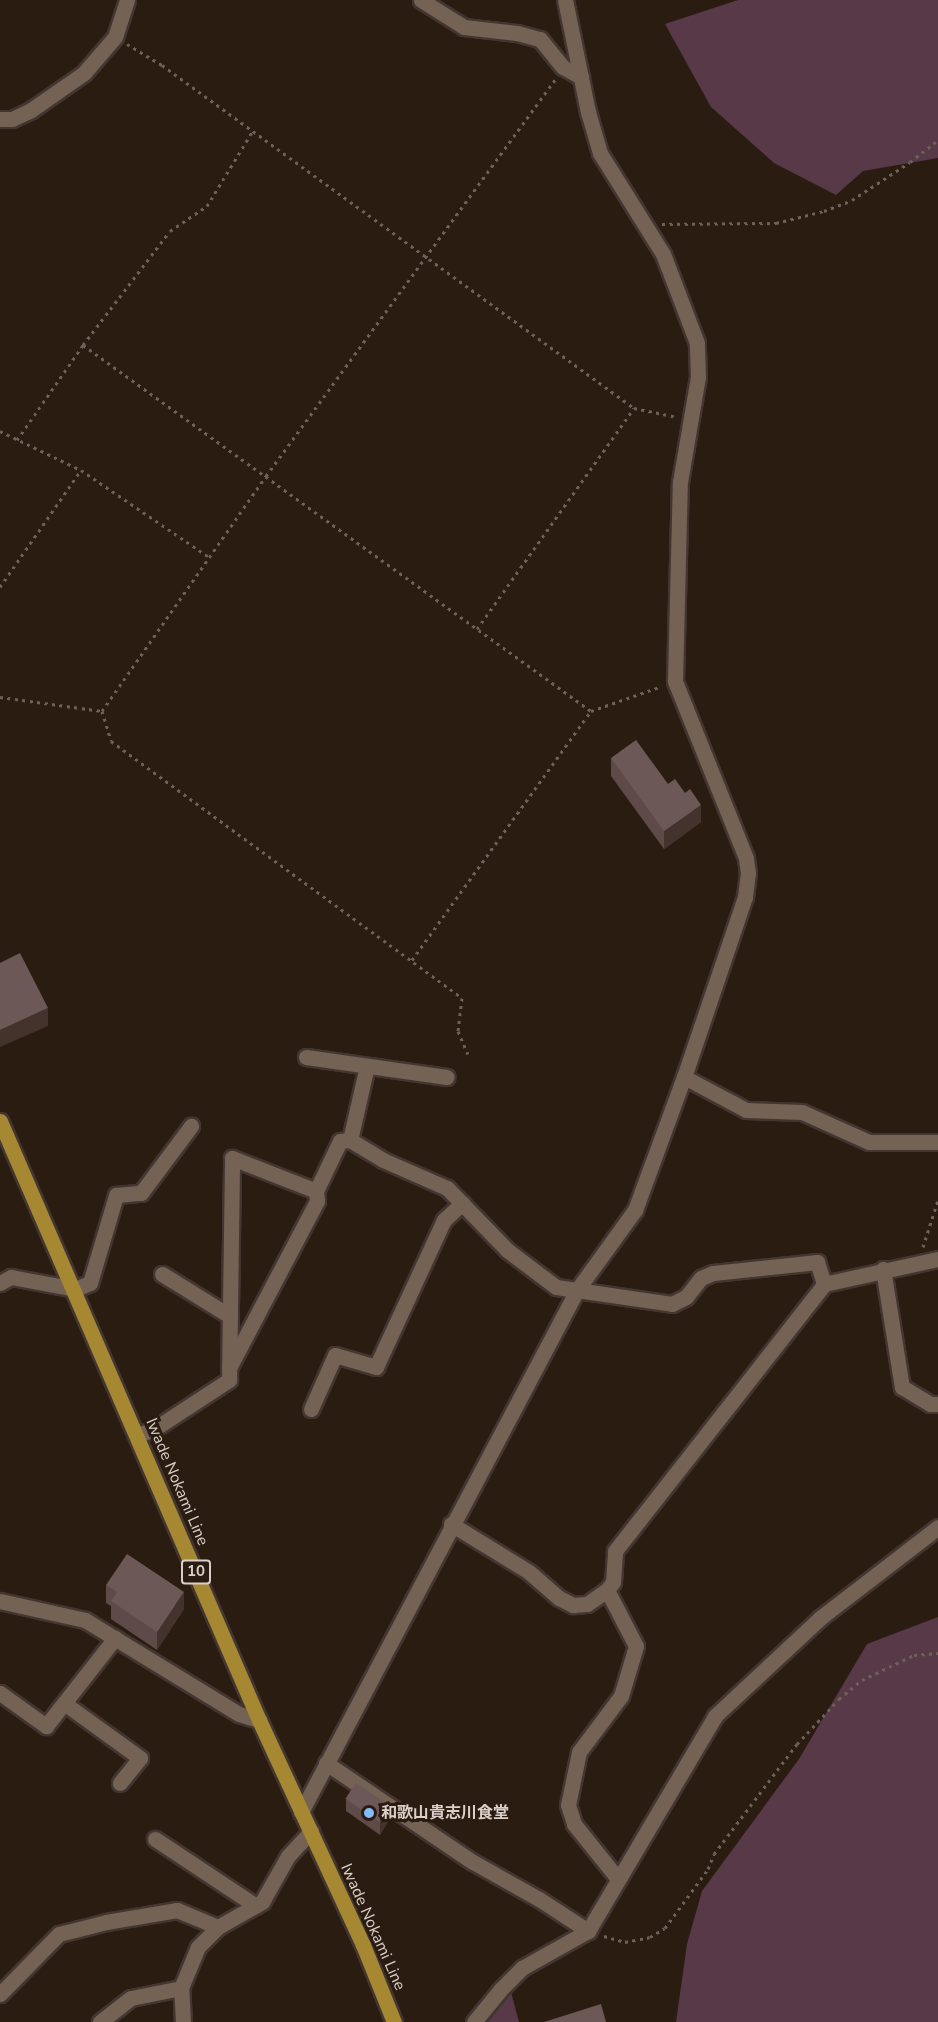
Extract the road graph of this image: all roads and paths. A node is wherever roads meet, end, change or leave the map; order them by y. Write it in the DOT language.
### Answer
graph roads {
  1 [pos="127,0"];
  2 [pos="421,0"];
  3 [pos="565,0"];
  4 [pos="115,37"];
  5 [pos="563,68"];
  6 [pos="581,77"];
  7 [pos="0,119"];
  8 [pos="252,132"];
  9 [pos="938,140"];
  10 [pos="646,224"];
  11 [pos="427,255"];
  12 [pos="83,345"];
  13 [pos="634,408"];
  14 [pos="690,420"];
  15 [pos="0,431"];
  16 [pos="17,440"];
  17 [pos="81,470"];
  18 [pos="266,476"];
  19 [pos="209,557"];
  20 [pos="0,587"];
  21 [pos="477,629"];
  22 [pos="675,681"];
  23 [pos="0,697"];
  24 [pos="102,711"];
  25 [pos="591,711"];
  26 [pos="412,960"];
  27 [pos="468,1054"];
  28 [pos="306,1057"];
  29 [pos="367,1066"];
  30 [pos="447,1077"];
  31 [pos="684,1077"];
  32 [pos="0,1120"];
  33 [pos="191,1126"];
  34 [pos="350,1140"];
  35 [pos="938,1142"];
  36 [pos="316,1191"];
  37 [pos="938,1200"];
  38 [pos="462,1203"];
  39 [pos="931,1261"];
  40 [pos="884,1269"];
  41 [pos="162,1274"];
  42 [pos="0,1283"];
  43 [pos="824,1284"];
  44 [pos="75,1289"];
  45 [pos="577,1290"];
  46 [pos="230,1316"];
  47 [pos="230,1368"];
  48 [pos="938,1404"];
  49 [pos="311,1409"];
  50 [pos="138,1435"];
  51 [pos="451,1524"];
  52 [pos="938,1527"];
  53 [pos="607,1590"];
  54 [pos="0,1601"];
  55 [pos="115,1638"];
  56 [pos="938,1653"];
  57 [pos="0,1693"];
  58 [pos="64,1703"];
  59 [pos="259,1720"];
  60 [pos="326,1763"];
  61 [pos="120,1783"];
  62 [pos="301,1812"];
  63 [pos="311,1831"];
  64 [pos="155,1839"];
  65 [pos="618,1879"];
  66 [pos="256,1906"];
  67 [pos="218,1927"];
  68 [pos="588,1931"];
  69 [pos="181,1988"];
  70 [pos="0,1994"];
  71 [pos="100,2022"];
  72 [pos="183,2022"];
  73 [pos="394,2022"];
  74 [pos="474,2022"];
  1 -- 4 [label="street"];
  2 -- 5 [label="street"];
  3 -- 6 [label="street"];
  4 -- 7 [label="street"];
  4 -- 8 [label="path"];
  5 -- 6 [label="street"];
  5 -- 11 [label="path"];
  6 -- 10 [label="street"];
  8 -- 11 [label="path"];
  8 -- 12 [label="path"];
  9 -- 10 [label="path"];
  10 -- 14 [label="street"];
  11 -- 13 [label="path"];
  11 -- 18 [label="path"];
  12 -- 16 [label="path"];
  12 -- 18 [label="path"];
  13 -- 14 [label="path"];
  13 -- 21 [label="path"];
  14 -- 22 [label="street"];
  15 -- 16 [label="path"];
  16 -- 17 [label="path"];
  17 -- 19 [label="path"];
  17 -- 20 [label="path"];
  18 -- 19 [label="path"];
  18 -- 21 [label="path"];
  19 -- 24 [label="path"];
  21 -- 25 [label="path"];
  22 -- 25 [label="path"];
  22 -- 31 [label="street"];
  23 -- 24 [label="path"];
  24 -- 26 [label="path"];
  25 -- 26 [label="path"];
  26 -- 27 [label="path"];
  28 -- 29 [label="street"];
  29 -- 30 [label="street"];
  29 -- 34 [label="street"];
  31 -- 35 [label="street"];
  31 -- 45 [label="street"];
  32 -- 44 [label="main road, Iwade Nokami Line / 10"];
  33 -- 44 [label="street"];
  34 -- 36 [label="street"];
  34 -- 38 [label="street"];
  36 -- 46 [label="street"];
  36 -- 47 [label="street"];
  37 -- 39 [label="path"];
  38 -- 45 [label="street"];
  38 -- 49 [label="street"];
  39 -- 40 [label="street"];
  40 -- 43 [label="street"];
  40 -- 48 [label="street"];
  41 -- 46 [label="street"];
  42 -- 44 [label="street"];
  43 -- 45 [label="street"];
  43 -- 53 [label="street"];
  44 -- 50 [label="main road, Iwade Nokami Line / 10"];
  45 -- 51 [label="street"];
  46 -- 47 [label="street"];
  47 -- 50 [label="street"];
  50 -- 59 [label="main road, Iwade Nokami Line / 10"];
  51 -- 53 [label="street"];
  51 -- 60 [label="street"];
  52 -- 65 [label="street"];
  53 -- 65 [label="street"];
  54 -- 55 [label="street"];
  55 -- 58 [label="street"];
  55 -- 59 [label="street"];
  56 -- 68 [label="path"];
  57 -- 58 [label="street"];
  58 -- 61 [label="street"];
  59 -- 62 [label="main road, Iwade Nokami Line / 10"];
  60 -- 62 [label="street"];
  60 -- 68 [label="street"];
  62 -- 63 [label="main road, Iwade Nokami Line / 10"];
  63 -- 66 [label="street"];
  63 -- 73 [label="main road, Iwade Nokami Line / 10"];
  64 -- 66 [label="street"];
  65 -- 68 [label="street"];
  66 -- 67 [label="street"];
  67 -- 69 [label="street"];
  67 -- 70 [label="street"];
  68 -- 74 [label="street"];
  69 -- 71 [label="street"];
  69 -- 72 [label="street"];
}
